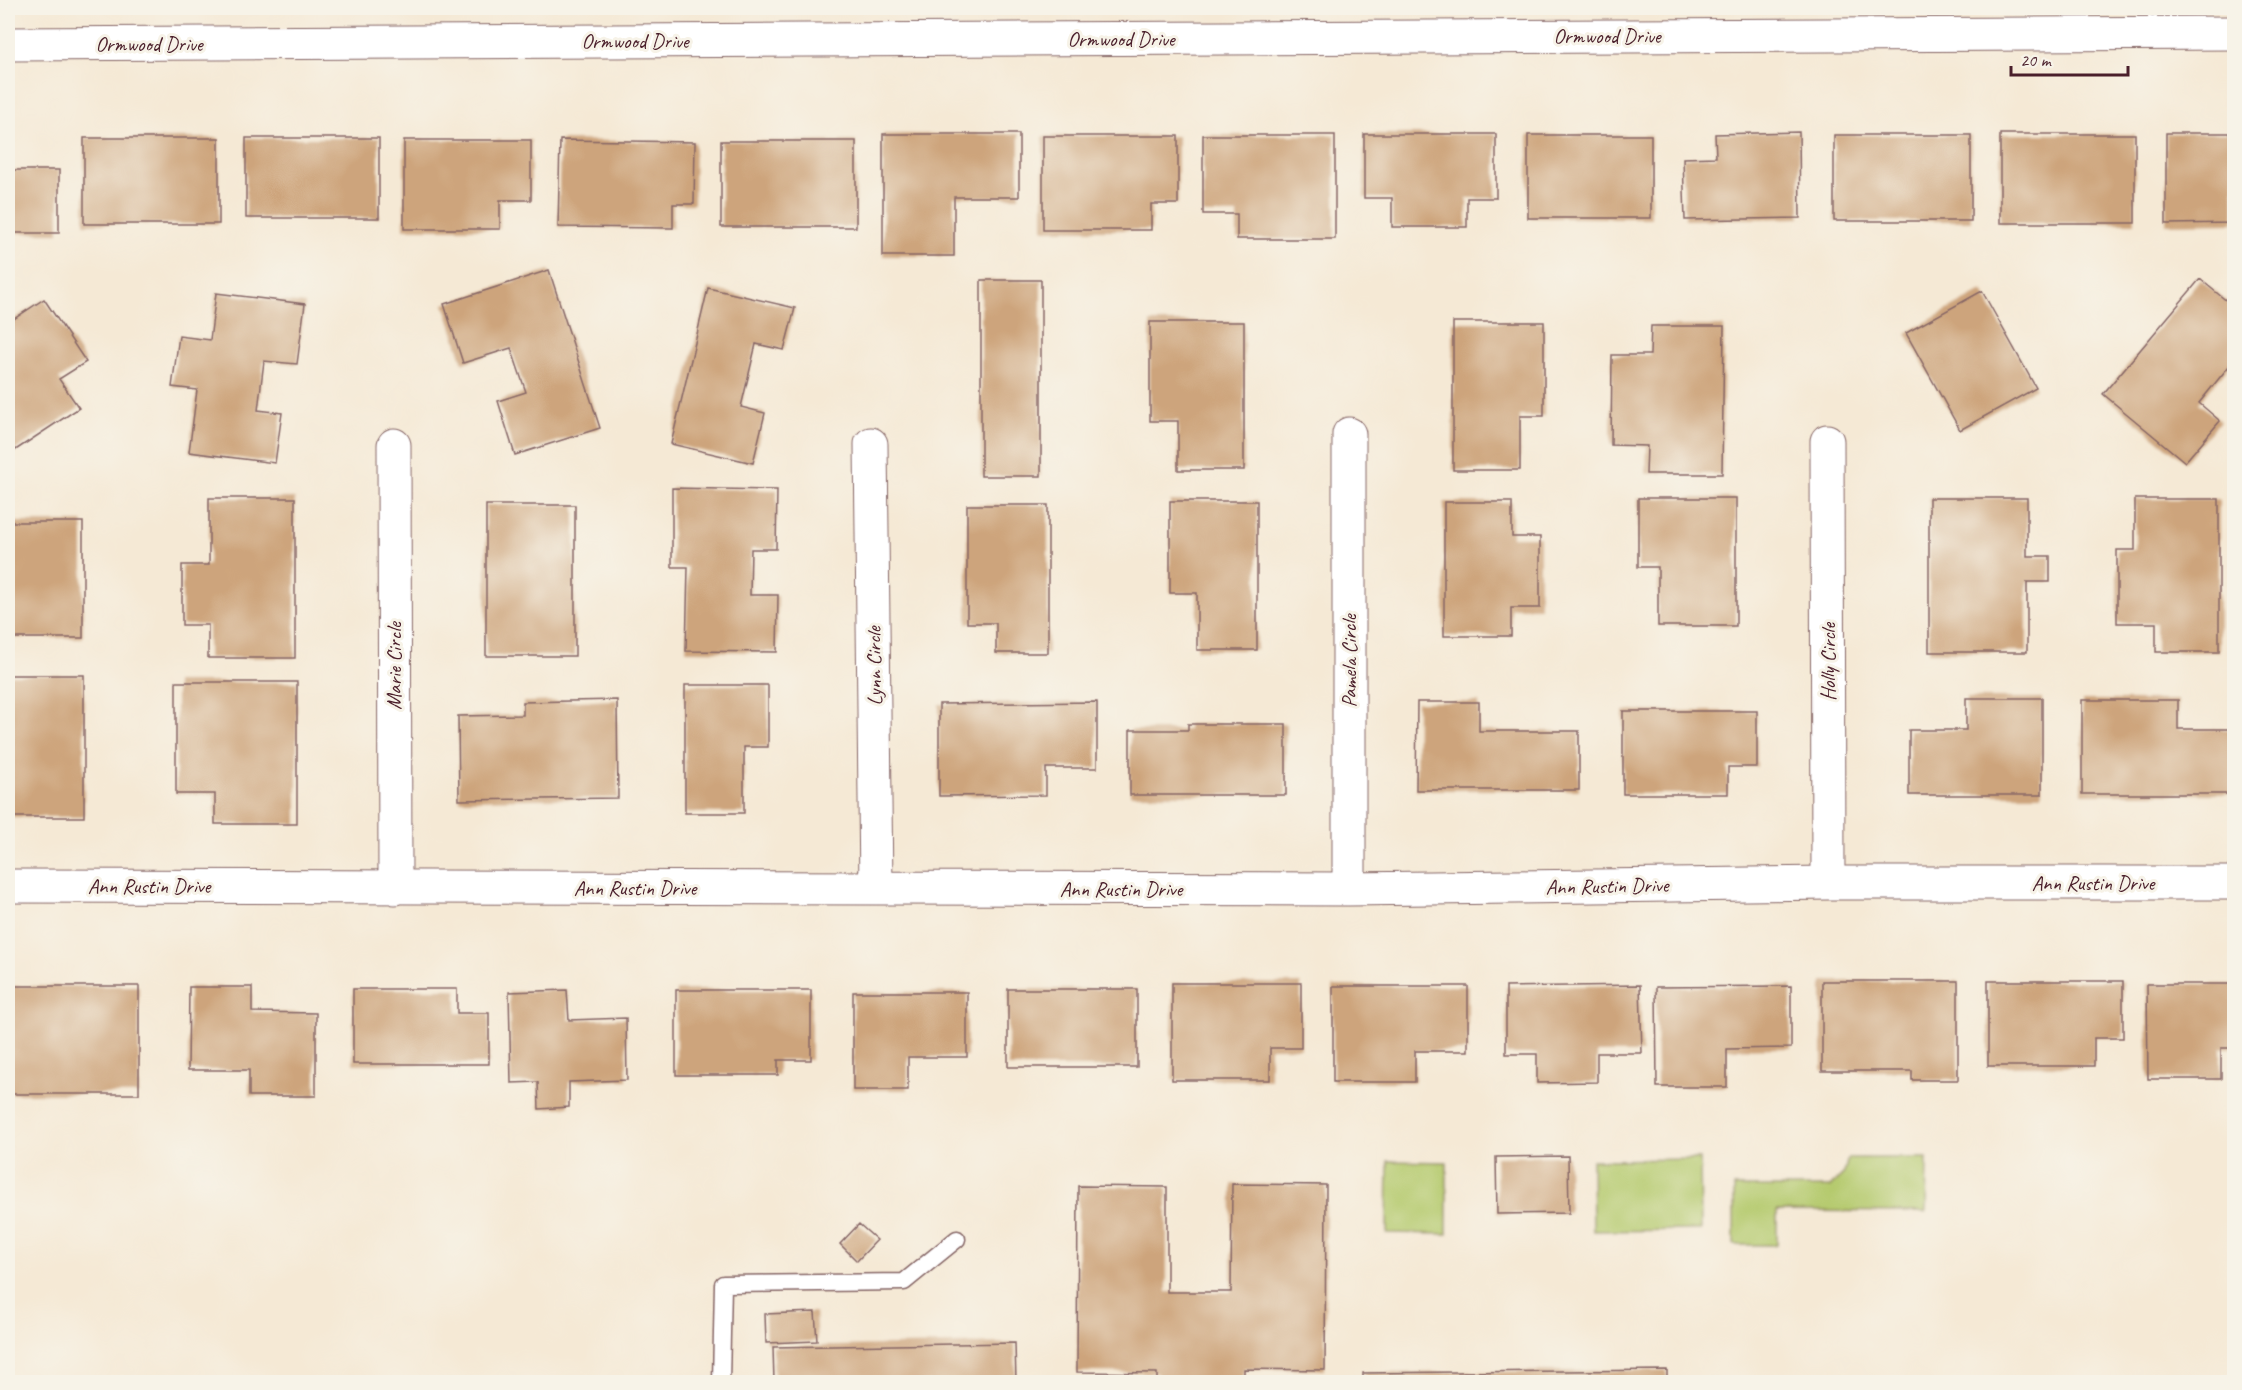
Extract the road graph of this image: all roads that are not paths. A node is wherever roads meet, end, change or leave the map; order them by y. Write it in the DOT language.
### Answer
graph roads {
  1 [pos="2235,33"];
  2 [pos="8,44"];
  3 [pos="1349,434"];
  4 [pos="1827,441"];
  5 [pos="871,444"];
  6 [pos="394,445"];
  7 [pos="1828,883"];
  8 [pos="2235,883"];
  9 [pos="8,886"];
  10 [pos="395,888"];
  11 [pos="876,888"];
  12 [pos="1349,889"];
  13 [pos="957,1239"];
  14 [pos="721,1383"];
  1 -- 2 [label="street, Ormwood Drive"];
  3 -- 12 [label="street, Pamela Circle"];
  4 -- 7 [label="street, Holly Circle"];
  5 -- 11 [label="street, Lynn Circle"];
  6 -- 10 [label="street, Marie Circle"];
  7 -- 8 [label="street, Ann Rustin Drive"];
  7 -- 12 [label="street, Ann Rustin Drive"];
  9 -- 10 [label="street, Ann Rustin Drive"];
  10 -- 11 [label="street, Ann Rustin Drive"];
  11 -- 12 [label="street, Ann Rustin Drive"];
  13 -- 14 [label="lane"];
}
